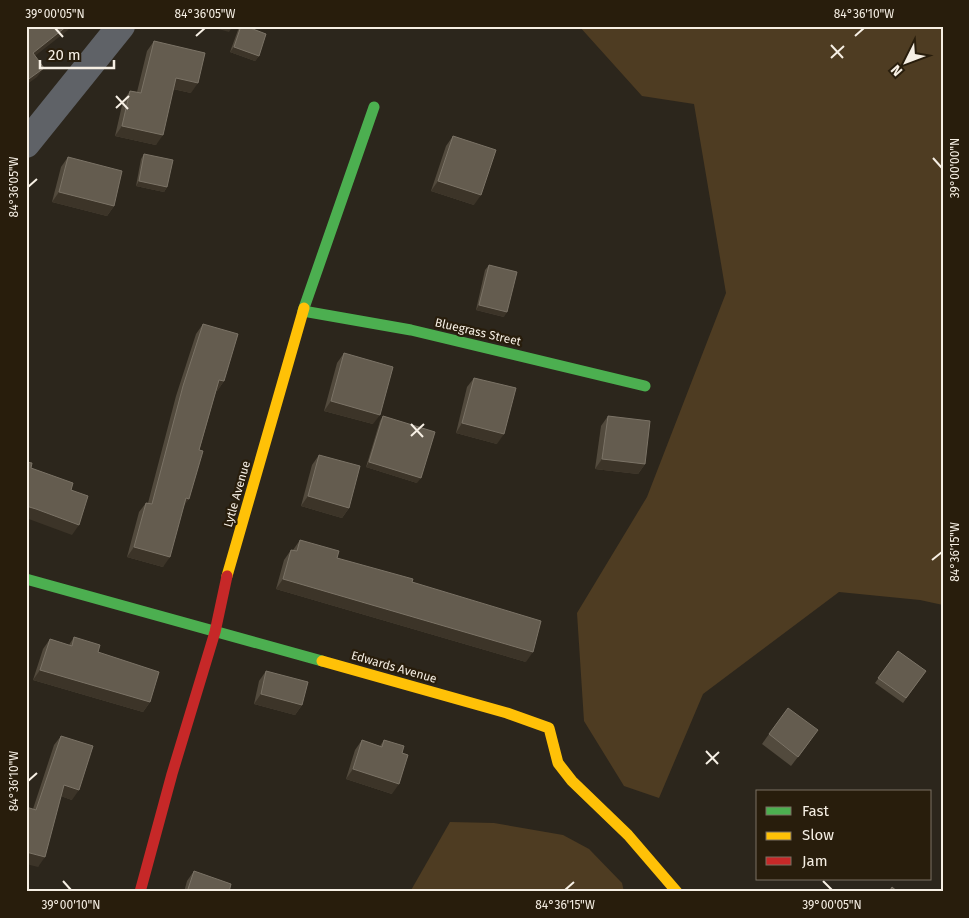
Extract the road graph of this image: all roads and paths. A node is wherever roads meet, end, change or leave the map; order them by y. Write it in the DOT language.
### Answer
graph roads {
  1 [pos="121,26"];
  2 [pos="374,107"];
  3 [pos="26,144"];
  4 [pos="302,311"];
  5 [pos="645,386"];
  6 [pos="26,579"];
  7 [pos="215,632"];
  8 [pos="140,892"];
  9 [pos="677,892"];
  1 -- 3 [label="street"];
  2 -- 4 [label="street, Lytle Avenue"];
  4 -- 5 [label="street, Bluegrass Street"];
  4 -- 7 [label="street, Lytle Avenue"];
  6 -- 7 [label="street, Edwards Avenue"];
  7 -- 8 [label="street, Lytle Avenue"];
  7 -- 9 [label="street, Edwards Avenue"];
}
